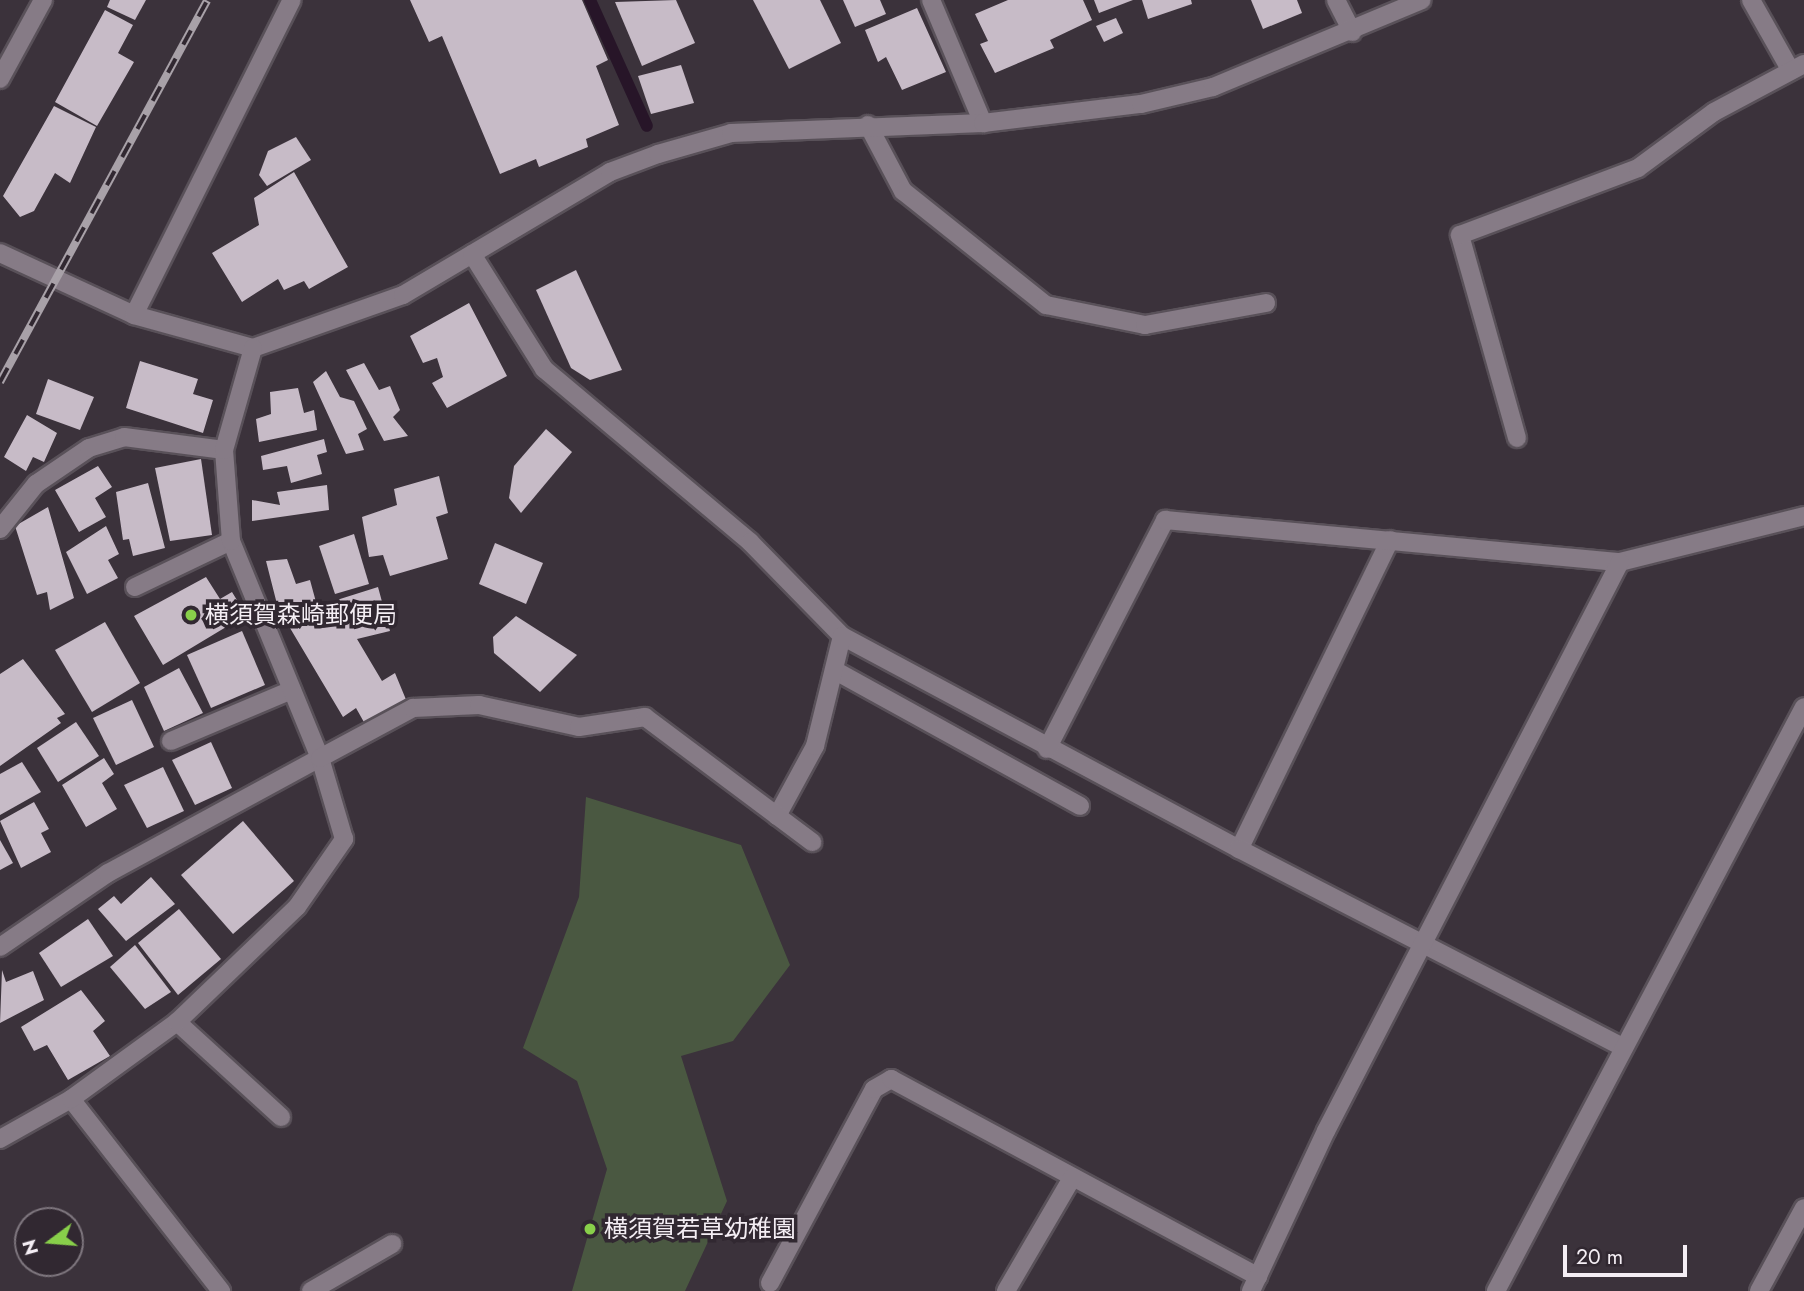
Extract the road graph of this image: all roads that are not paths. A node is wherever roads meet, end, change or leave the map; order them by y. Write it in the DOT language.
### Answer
graph roads {
  1 [pos="43,0"];
  2 [pos="292,0"];
  3 [pos="931,0"];
  4 [pos="1336,0"];
  5 [pos="1422,0"];
  6 [pos="1751,0"];
  7 [pos="1352,32"];
  8 [pos="1797,67"];
  9 [pos="0,79"];
  10 [pos="983,123"];
  11 [pos="868,125"];
  12 [pos="0,253"];
  13 [pos="472,254"];
  14 [pos="1266,303"];
  15 [pos="134,315"];
  16 [pos="253,348"];
  17 [pos="1517,438"];
  18 [pos="223,450"];
  19 [pos="1804,516"];
  20 [pos="0,529"];
  21 [pos="1390,540"];
  22 [pos="231,541"];
  23 [pos="1620,562"];
  24 [pos="135,587"];
  25 [pos="842,636"];
  26 [pos="834,670"];
  27 [pos="292,690"];
  28 [pos="1804,707"];
  29 [pos="172,741"];
  30 [pos="1047,749"];
  31 [pos="320,758"];
  32 [pos="1080,806"];
  33 [pos="778,816"];
  34 [pos="813,842"];
  35 [pos="1239,849"];
  36 [pos="0,947"];
  37 [pos="1422,947"];
  38 [pos="177,1022"];
  39 [pos="1623,1048"];
  40 [pos="71,1099"];
  41 [pos="281,1116"];
  42 [pos="0,1139"];
  43 [pos="1072,1178"];
  44 [pos="1804,1208"];
  45 [pos="392,1244"];
  46 [pos="769,1283"];
  47 [pos="1255,1284"];
  48 [pos="220,1291"];
  49 [pos="311,1291"];
  50 [pos="1006,1291"];
  51 [pos="1496,1291"];
  52 [pos="1759,1291"];
  1 -- 9 [label="street"];
  2 -- 15 [label="street"];
  3 -- 10 [label="street"];
  4 -- 7 [label="street"];
  5 -- 7 [label="street"];
  6 -- 8 [label="street"];
  7 -- 10 [label="street"];
  8 -- 17 [label="street"];
  10 -- 11 [label="street"];
  11 -- 13 [label="street"];
  11 -- 14 [label="street"];
  12 -- 15 [label="street"];
  13 -- 16 [label="street"];
  13 -- 25 [label="street"];
  15 -- 16 [label="street"];
  16 -- 18 [label="street"];
  18 -- 20 [label="street"];
  18 -- 22 [label="street"];
  19 -- 23 [label="street"];
  21 -- 23 [label="street"];
  21 -- 30 [label="street"];
  21 -- 35 [label="street"];
  22 -- 24 [label="street"];
  22 -- 27 [label="street"];
  23 -- 37 [label="street"];
  25 -- 26 [label="street"];
  25 -- 30 [label="street"];
  26 -- 32 [label="street"];
  26 -- 33 [label="street"];
  27 -- 29 [label="street"];
  27 -- 31 [label="street"];
  28 -- 39 [label="street"];
  30 -- 35 [label="street"];
  31 -- 33 [label="street"];
  31 -- 36 [label="street"];
  31 -- 38 [label="street"];
  33 -- 34 [label="street"];
  35 -- 37 [label="street"];
  37 -- 39 [label="street"];
  37 -- 47 [label="street"];
  38 -- 40 [label="street"];
  38 -- 41 [label="street"];
  39 -- 51 [label="street"];
  40 -- 42 [label="street"];
  40 -- 48 [label="street"];
  43 -- 46 [label="street"];
  43 -- 47 [label="street"];
  43 -- 50 [label="street"];
  44 -- 52 [label="street"];
  45 -- 49 [label="street"];
}
